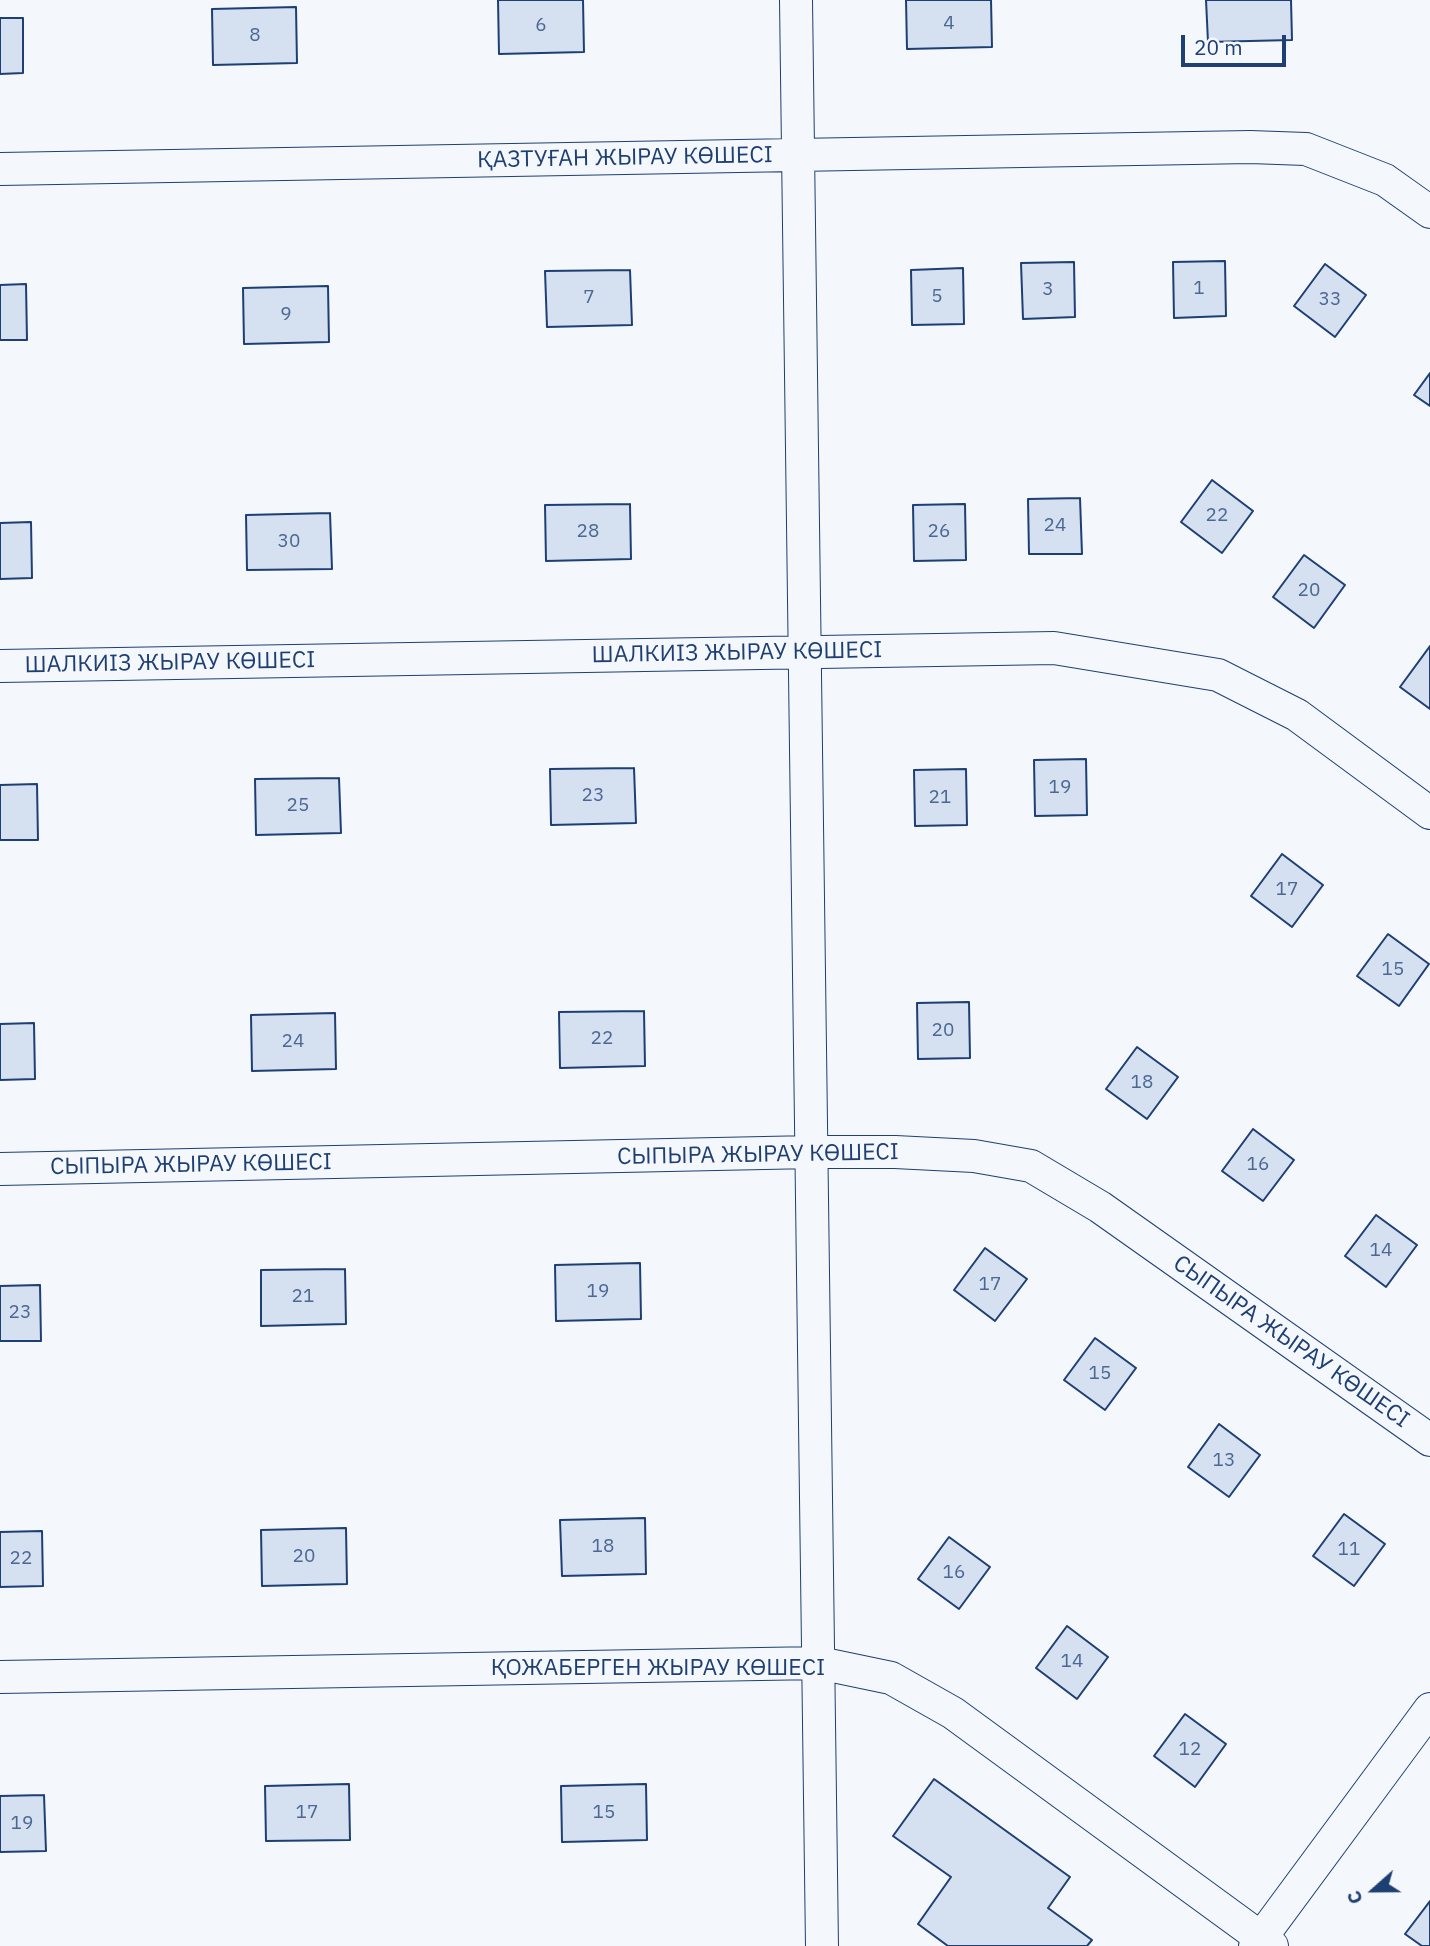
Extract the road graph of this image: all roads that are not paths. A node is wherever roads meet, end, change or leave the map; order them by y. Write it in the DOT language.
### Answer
graph roads {
  1 [pos="796,0"];
  2 [pos="797,154"];
  3 [pos="0,169"];
  4 [pos="1430,212"];
  5 [pos="804,652"];
  6 [pos="0,666"];
  7 [pos="1430,813"];
  8 [pos="812,1152"];
  9 [pos="0,1169"];
  10 [pos="1430,1440"];
  11 [pos="819,1663"];
  12 [pos="0,1677"];
  13 [pos="1430,1709"];
  14 [pos="1263,1943"];
  15 [pos="822,1946"];
  1 -- 2 [label="street"];
  2 -- 3 [label="street, ҚАЗТУҒАН ЖЫРАУ КӨШЕСІ"];
  2 -- 4 [label="street, ҚАЗТУҒАН ЖЫРАУ КӨШЕСІ"];
  2 -- 5 [label="street"];
  5 -- 6 [label="street, ШАЛКИІЗ ЖЫРАУ КӨШЕСІ"];
  5 -- 7 [label="street, ШАЛКИІЗ ЖЫРАУ КӨШЕСІ"];
  5 -- 8 [label="street"];
  8 -- 9 [label="street, СЫПЫРА ЖЫРАУ КӨШЕСІ"];
  8 -- 10 [label="street, СЫПЫРА ЖЫРАУ КӨШЕСІ"];
  8 -- 11 [label="street"];
  11 -- 12 [label="street, ҚОЖАБЕРГЕН ЖЫРАУ КӨШЕСІ"];
  11 -- 14 [label="street, ҚОЖАБЕРГЕН ЖЫРАУ КӨШЕСІ"];
  11 -- 15 [label="street"];
  13 -- 14 [label="street"];
}
